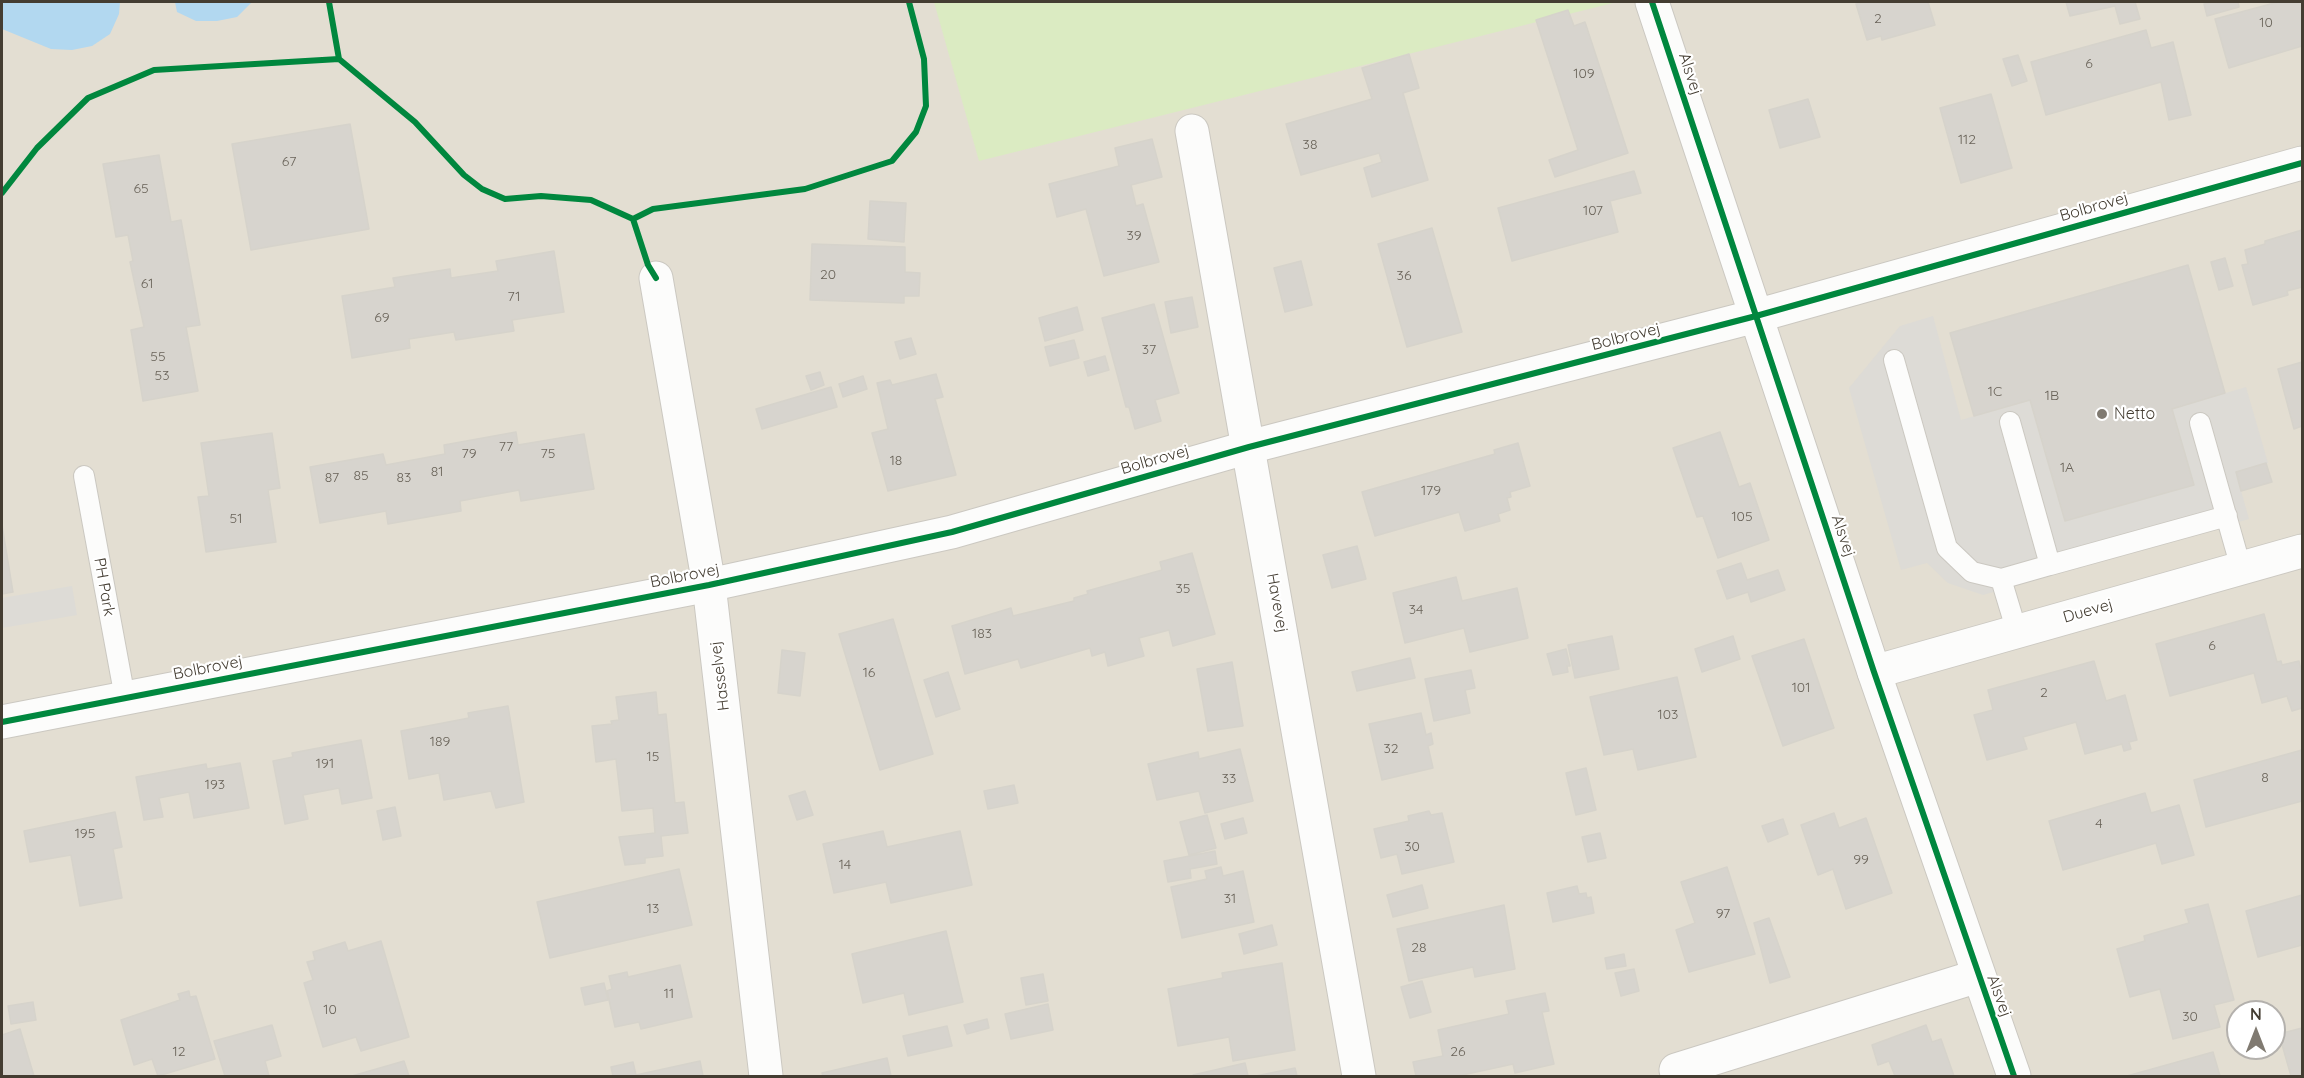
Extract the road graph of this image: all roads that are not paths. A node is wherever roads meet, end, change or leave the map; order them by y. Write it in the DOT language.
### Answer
graph roads {
  1 [pos="1652,2"];
  2 [pos="1192,131"];
  3 [pos="2302,163"];
  4 [pos="656,278"];
  5 [pos="1756,316"];
  6 [pos="1894,360"];
  7 [pos="2010,422"];
  8 [pos="2200,423"];
  9 [pos="1249,447"];
  10 [pos="84,476"];
  11 [pos="2227,516"];
  12 [pos="2302,551"];
  13 [pos="2050,565"];
  14 [pos="2241,568"];
  15 [pos="2001,579"];
  16 [pos="709,585"];
  17 [pos="2017,632"];
  18 [pos="1874,672"];
  19 [pos="125,698"];
  20 [pos="2,722"];
  21 [pos="1978,976"];
  22 [pos="1676,1070"];
  23 [pos="766,1077"];
  24 [pos="1359,1077"];
  25 [pos="2014,1077"];
  1 -- 5 [label="street, Alsvej"];
  2 -- 9 [label="street, Havevej"];
  3 -- 5 [label="street, Bolbrovej"];
  4 -- 16 [label="street, Hasselvej"];
  5 -- 9 [label="street, Bolbrovej"];
  5 -- 18 [label="street, Alsvej"];
  6 -- 15 [label="lane"];
  7 -- 13 [label="lane"];
  8 -- 11 [label="lane"];
  9 -- 16 [label="street, Bolbrovej"];
  9 -- 24 [label="street, Havevej"];
  10 -- 19 [label="lane, PH Park"];
  11 -- 13 [label="lane"];
  11 -- 14 [label="lane"];
  12 -- 14 [label="street, Duevej"];
  13 -- 15 [label="lane"];
  14 -- 17 [label="street, Duevej"];
  15 -- 17 [label="lane"];
  16 -- 19 [label="street, Bolbrovej"];
  16 -- 23 [label="street, Hasselvej"];
  17 -- 18 [label="street, Duevej"];
  18 -- 21 [label="street, Alsvej"];
  19 -- 20 [label="street, Bolbrovej"];
  21 -- 22 [label="street, Alsvej"];
  21 -- 25 [label="street, Alsvej"];
}
